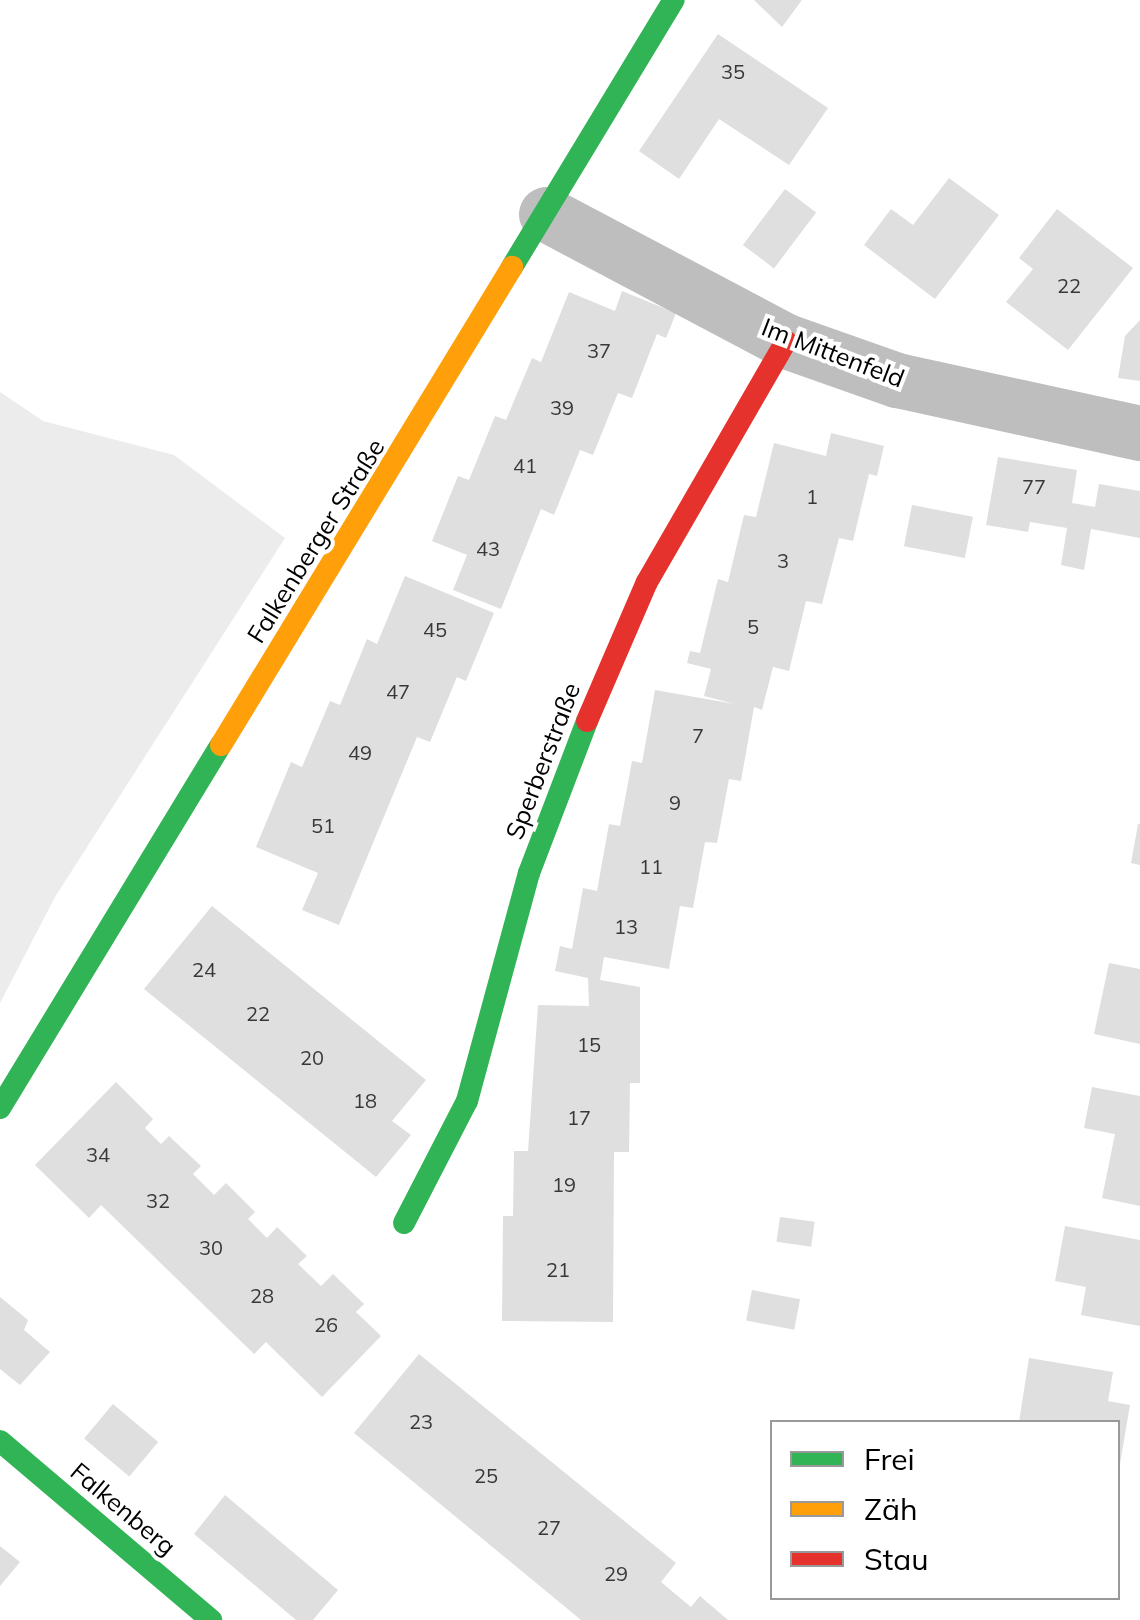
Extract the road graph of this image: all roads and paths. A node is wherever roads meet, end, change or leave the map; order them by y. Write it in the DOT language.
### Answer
graph roads {
  1 [pos="674,0"];
  2 [pos="546,214"];
  3 [pos="786,341"];
  4 [pos="1140,432"];
  5 [pos="0,1108"];
  6 [pos="404,1223"];
  7 [pos="0,1441"];
  8 [pos="211,1620"];
  1 -- 2 [label="street, Falkenberger Straße"];
  2 -- 3 [label="street, Im Mittenfeld"];
  2 -- 5 [label="street, Falkenberger Straße"];
  3 -- 4 [label="street, Im Mittenfeld"];
  3 -- 6 [label="street, Sperberstraße"];
  7 -- 8 [label="street, Falkenberg"];
}
